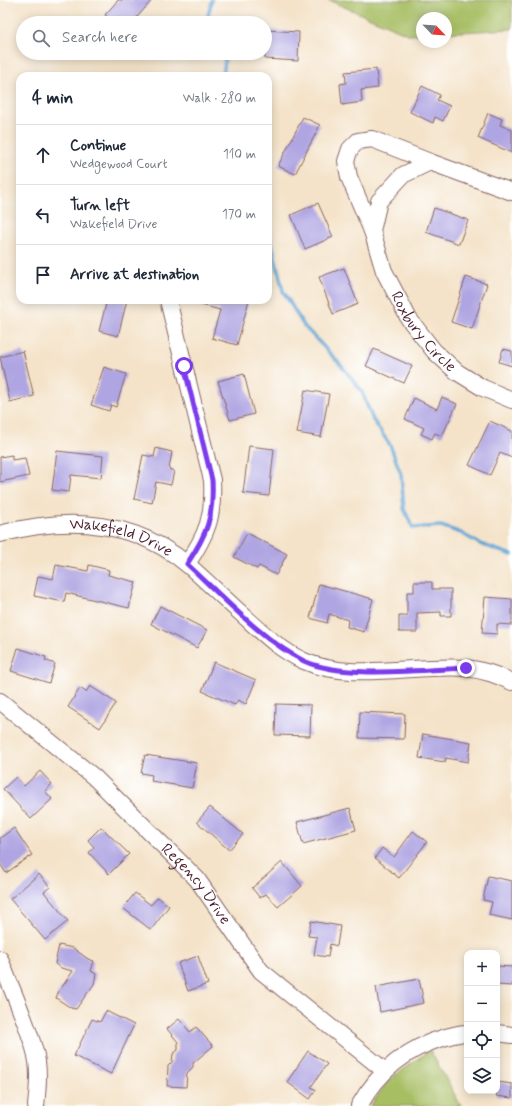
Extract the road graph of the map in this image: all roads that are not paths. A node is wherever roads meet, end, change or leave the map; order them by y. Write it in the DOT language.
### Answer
graph roads {
  1 [pos="430,162"];
  2 [pos="512,192"];
  3 [pos="372,231"];
  4 [pos="169,304"];
  5 [pos="512,400"];
  6 [pos="0,534"];
  7 [pos="187,564"];
  8 [pos="512,682"];
  9 [pos="0,701"];
  10 [pos="0,959"];
  11 [pos="464,1033"];
  12 [pos="500,1033"];
  13 [pos="512,1035"];
  14 [pos="385,1071"];
  15 [pos="36,1106"];
  16 [pos="359,1106"];
  1 -- 2 [label="street, Roxbury Circle"];
  1 -- 3 [label="street, Roxbury Circle"];
  1 -- 3 [label="street, Roxbury Circle"];
  3 -- 5 [label="street, Roxbury Circle"];
  4 -- 7 [label="street"];
  6 -- 7 [label="street, Wakefield Drive"];
  7 -- 8 [label="street, Wakefield Drive"];
  9 -- 14 [label="street, Regency Drive"];
  10 -- 15 [label="street"];
  11 -- 14 [label="street"];
  12 -- 13 [label="street"];
  14 -- 16 [label="street"];
}
